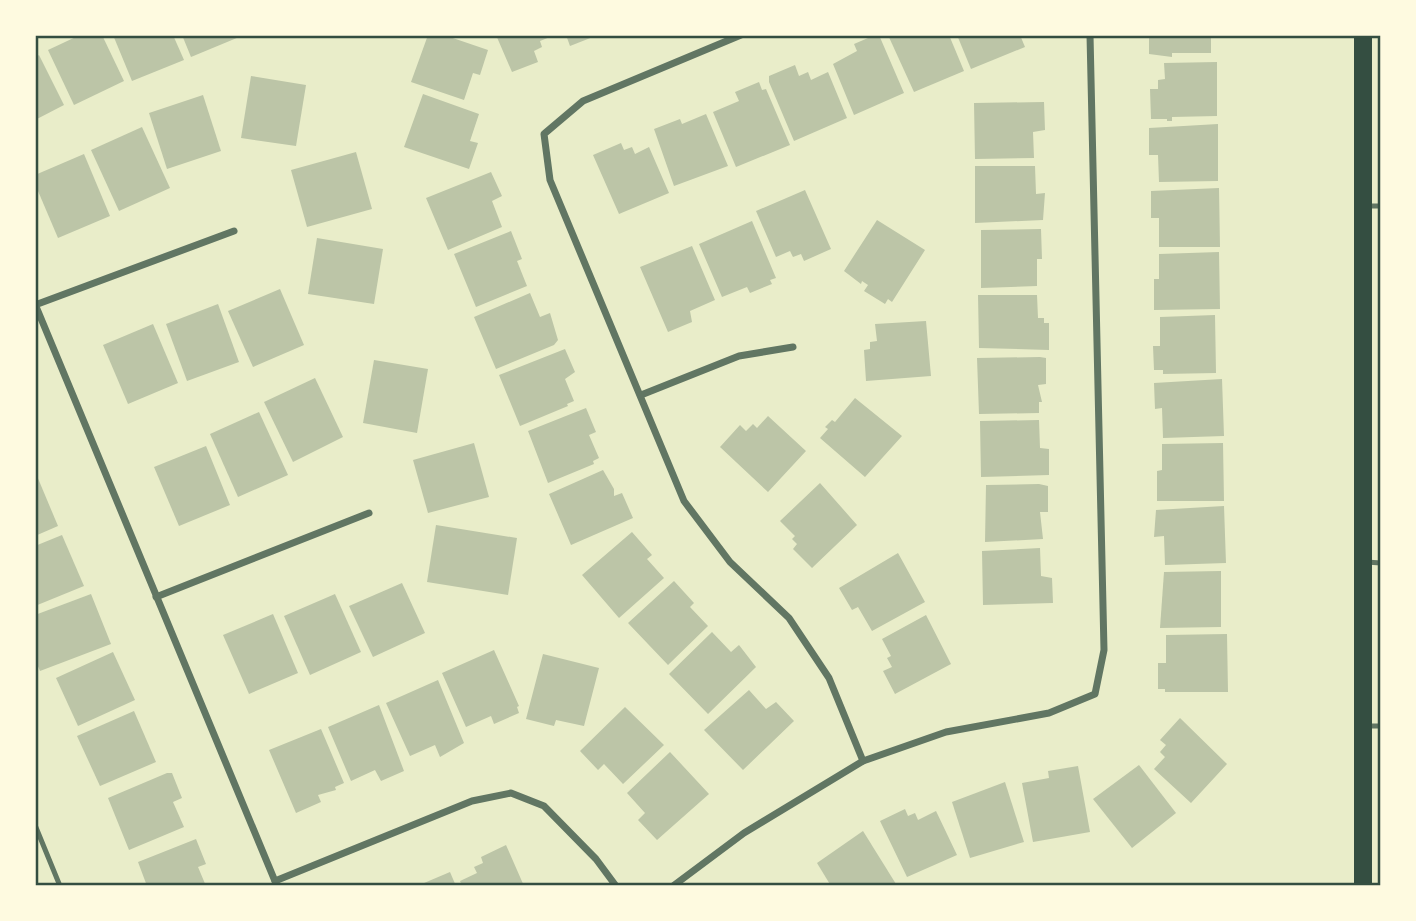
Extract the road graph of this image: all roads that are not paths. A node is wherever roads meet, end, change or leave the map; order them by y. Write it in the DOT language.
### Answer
graph roads {
  1 [pos="741,35"];
  2 [pos="1090,35"];
  3 [pos="1363,35"];
  4 [pos="1372,206"];
  5 [pos="234,231"];
  6 [pos="35,304"];
  7 [pos="793,347"];
  8 [pos="641,394"];
  9 [pos="369,513"];
  10 [pos="1372,562"];
  11 [pos="156,597"];
  12 [pos="1372,726"];
  13 [pos="863,761"];
  14 [pos="35,825"];
  15 [pos="276,884"];
  16 [pos="60,886"];
  17 [pos="616,886"];
  18 [pos="673,886"];
  19 [pos="1363,886"];
  1 -- 8 [label="street"];
  2 -- 13 [label="street"];
  3 -- 4 [label="main road"];
  4 -- 10 [label="main road"];
  5 -- 6 [label="street"];
  6 -- 11 [label="street"];
  7 -- 8 [label="street"];
  8 -- 13 [label="street"];
  9 -- 11 [label="street"];
  10 -- 12 [label="main road"];
  11 -- 15 [label="street"];
  12 -- 19 [label="main road"];
  13 -- 18 [label="street"];
  14 -- 16 [label="lane"];
  15 -- 17 [label="street"];
}
